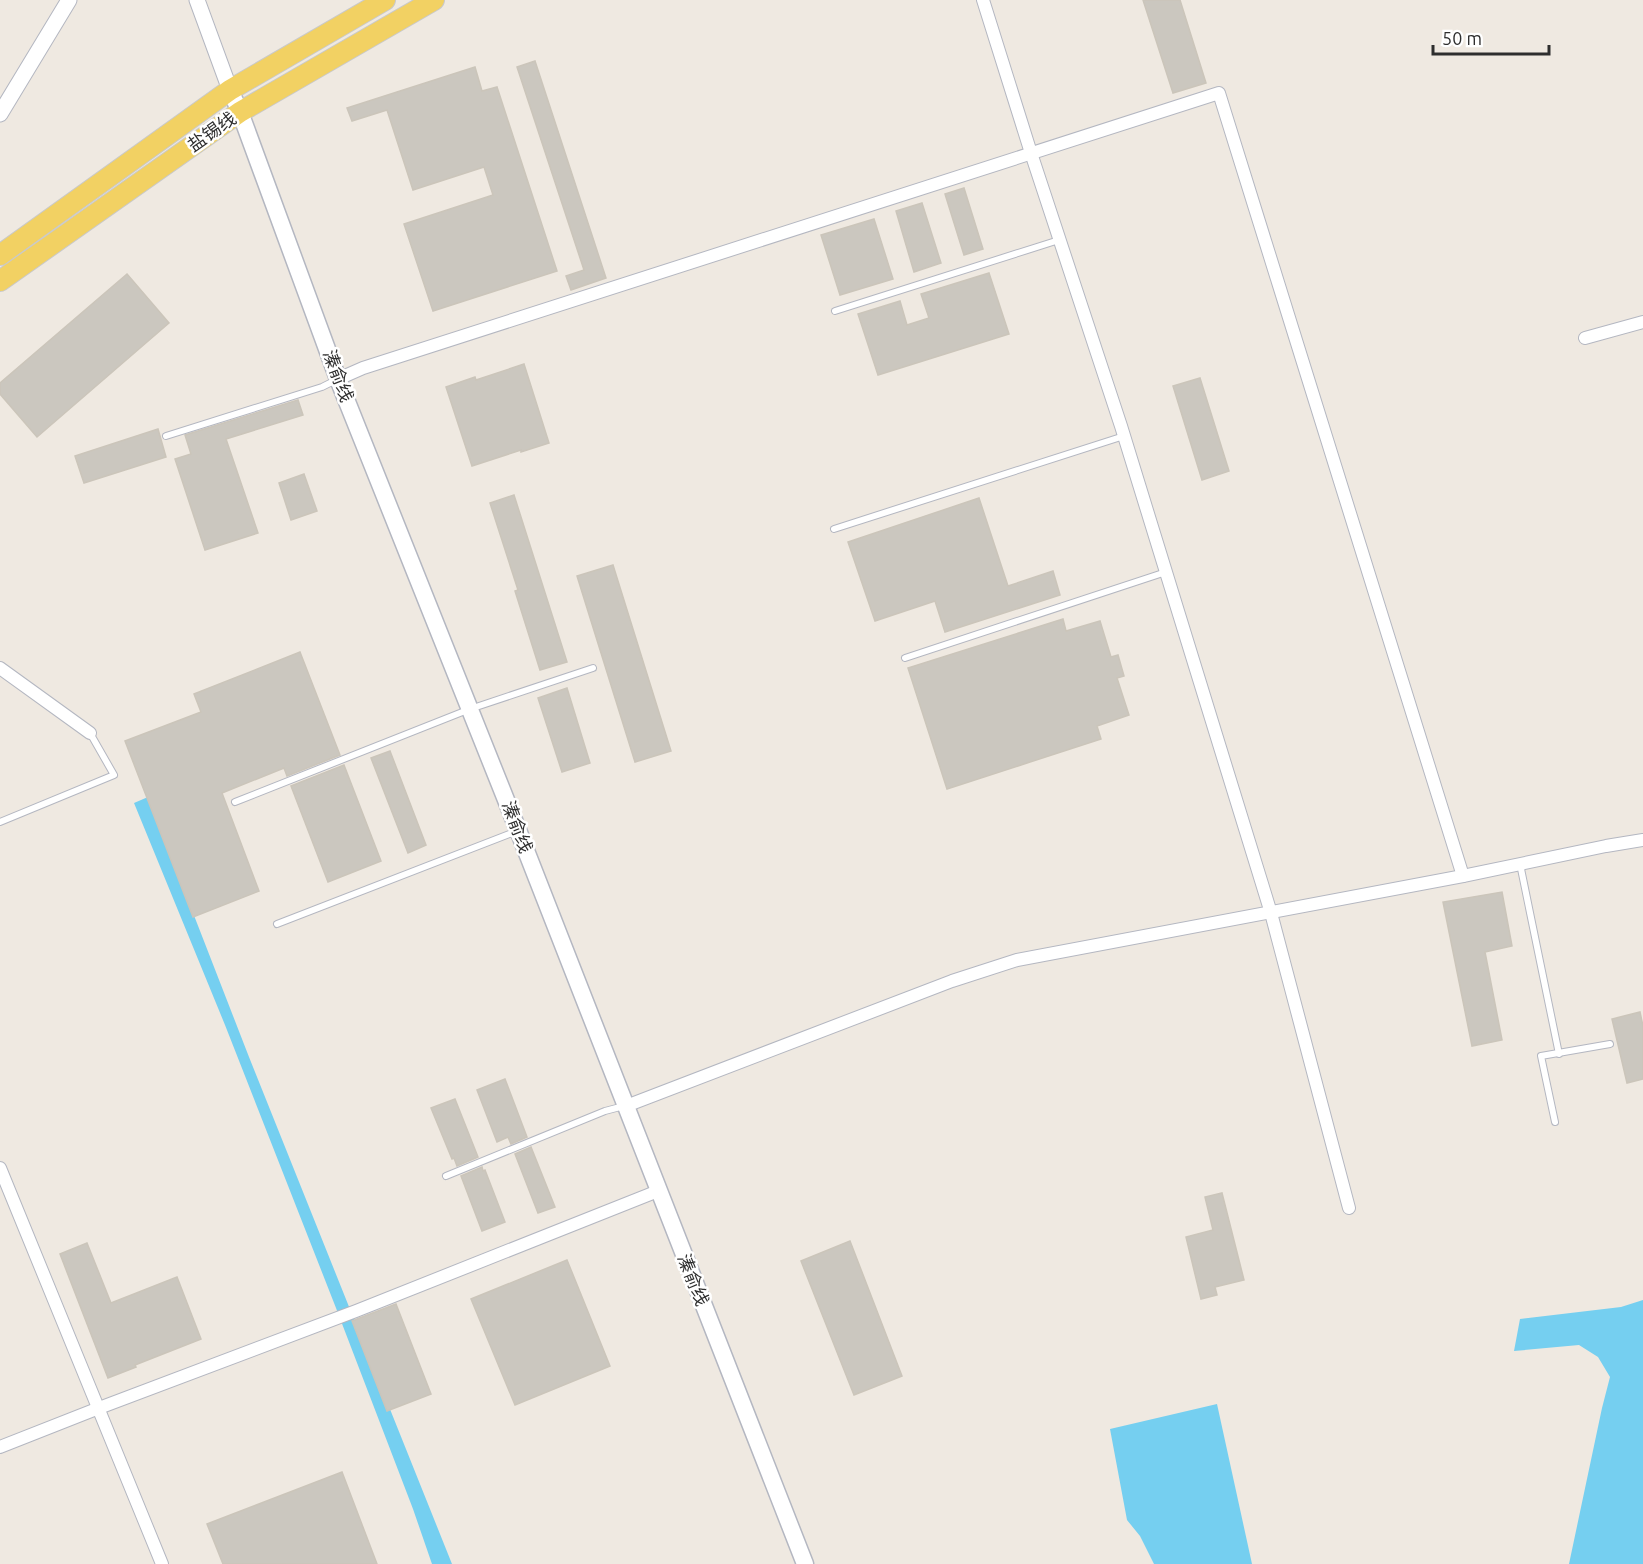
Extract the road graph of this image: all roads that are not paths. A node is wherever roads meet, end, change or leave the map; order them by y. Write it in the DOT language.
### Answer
graph roads {
  1 [pos="69,0"];
  2 [pos="197,0"];
  3 [pos="385,0"];
  4 [pos="434,0"];
  5 [pos="983,0"];
  6 [pos="230,90"];
  7 [pos="240,112"];
  8 [pos="0,114"];
  9 [pos="1031,153"];
  10 [pos="1059,240"];
  11 [pos="0,255"];
  12 [pos="0,281"];
  13 [pos="835,311"];
  14 [pos="1643,322"];
  15 [pos="1585,338"];
  16 [pos="338,379"];
  17 [pos="166,436"];
  18 [pos="1124,436"];
  19 [pos="834,529"];
  20 [pos="1166,572"];
  21 [pos="905,658"];
  22 [pos="0,668"];
  23 [pos="593,668"];
  24 [pos="470,710"];
  25 [pos="90,733"];
  26 [pos="235,802"];
  27 [pos="0,822"];
  28 [pos="518,830"];
  29 [pos="1643,840"];
  30 [pos="1520,864"];
  31 [pos="1462,876"];
  32 [pos="1271,913"];
  33 [pos="276,924"];
  34 [pos="1610,1044"];
  35 [pos="1559,1054"];
  36 [pos="626,1106"];
  37 [pos="1555,1122"];
  38 [pos="0,1168"];
  39 [pos="446,1176"];
  40 [pos="658,1191"];
  41 [pos="1349,1208"];
  42 [pos="99,1408"];
  43 [pos="0,1447"];
  44 [pos="162,1564"];
  45 [pos="805,1564"];
  1 -- 8 [label="street"];
  2 -- 6 [label="street"];
  3 -- 6 [label="main road, 盐锡线"];
  4 -- 7 [label="main road, 盐锡线"];
  5 -- 9 [label="street"];
  6 -- 7 [label="main road, 溱俞线"];
  6 -- 11 [label="main road, 盐锡线"];
  7 -- 12 [label="main road, 盐锡线"];
  7 -- 16 [label="main road, 溱俞线"];
  9 -- 10 [label="street"];
  9 -- 16 [label="street"];
  9 -- 31 [label="street"];
  10 -- 13 [label="lane"];
  10 -- 18 [label="street"];
  14 -- 15 [label="street"];
  16 -- 17 [label="lane"];
  16 -- 24 [label="main road, 溱俞线"];
  18 -- 19 [label="lane"];
  18 -- 20 [label="street"];
  20 -- 21 [label="lane"];
  20 -- 32 [label="street"];
  22 -- 25 [label="street"];
  23 -- 24 [label="lane"];
  24 -- 26 [label="lane"];
  24 -- 28 [label="main road, 溱俞线"];
  25 -- 27 [label="lane"];
  28 -- 33 [label="lane"];
  28 -- 36 [label="main road, 溱俞线"];
  29 -- 30 [label="street"];
  30 -- 31 [label="street"];
  30 -- 35 [label="lane"];
  31 -- 32 [label="street"];
  32 -- 36 [label="street"];
  32 -- 41 [label="street"];
  34 -- 35 [label="lane"];
  35 -- 37 [label="lane"];
  36 -- 39 [label="lane"];
  36 -- 40 [label="main road, 溱俞线"];
  38 -- 42 [label="street"];
  40 -- 42 [label="street"];
  40 -- 45 [label="main road, 溱俞线"];
  42 -- 43 [label="street"];
  42 -- 44 [label="street"];
}
